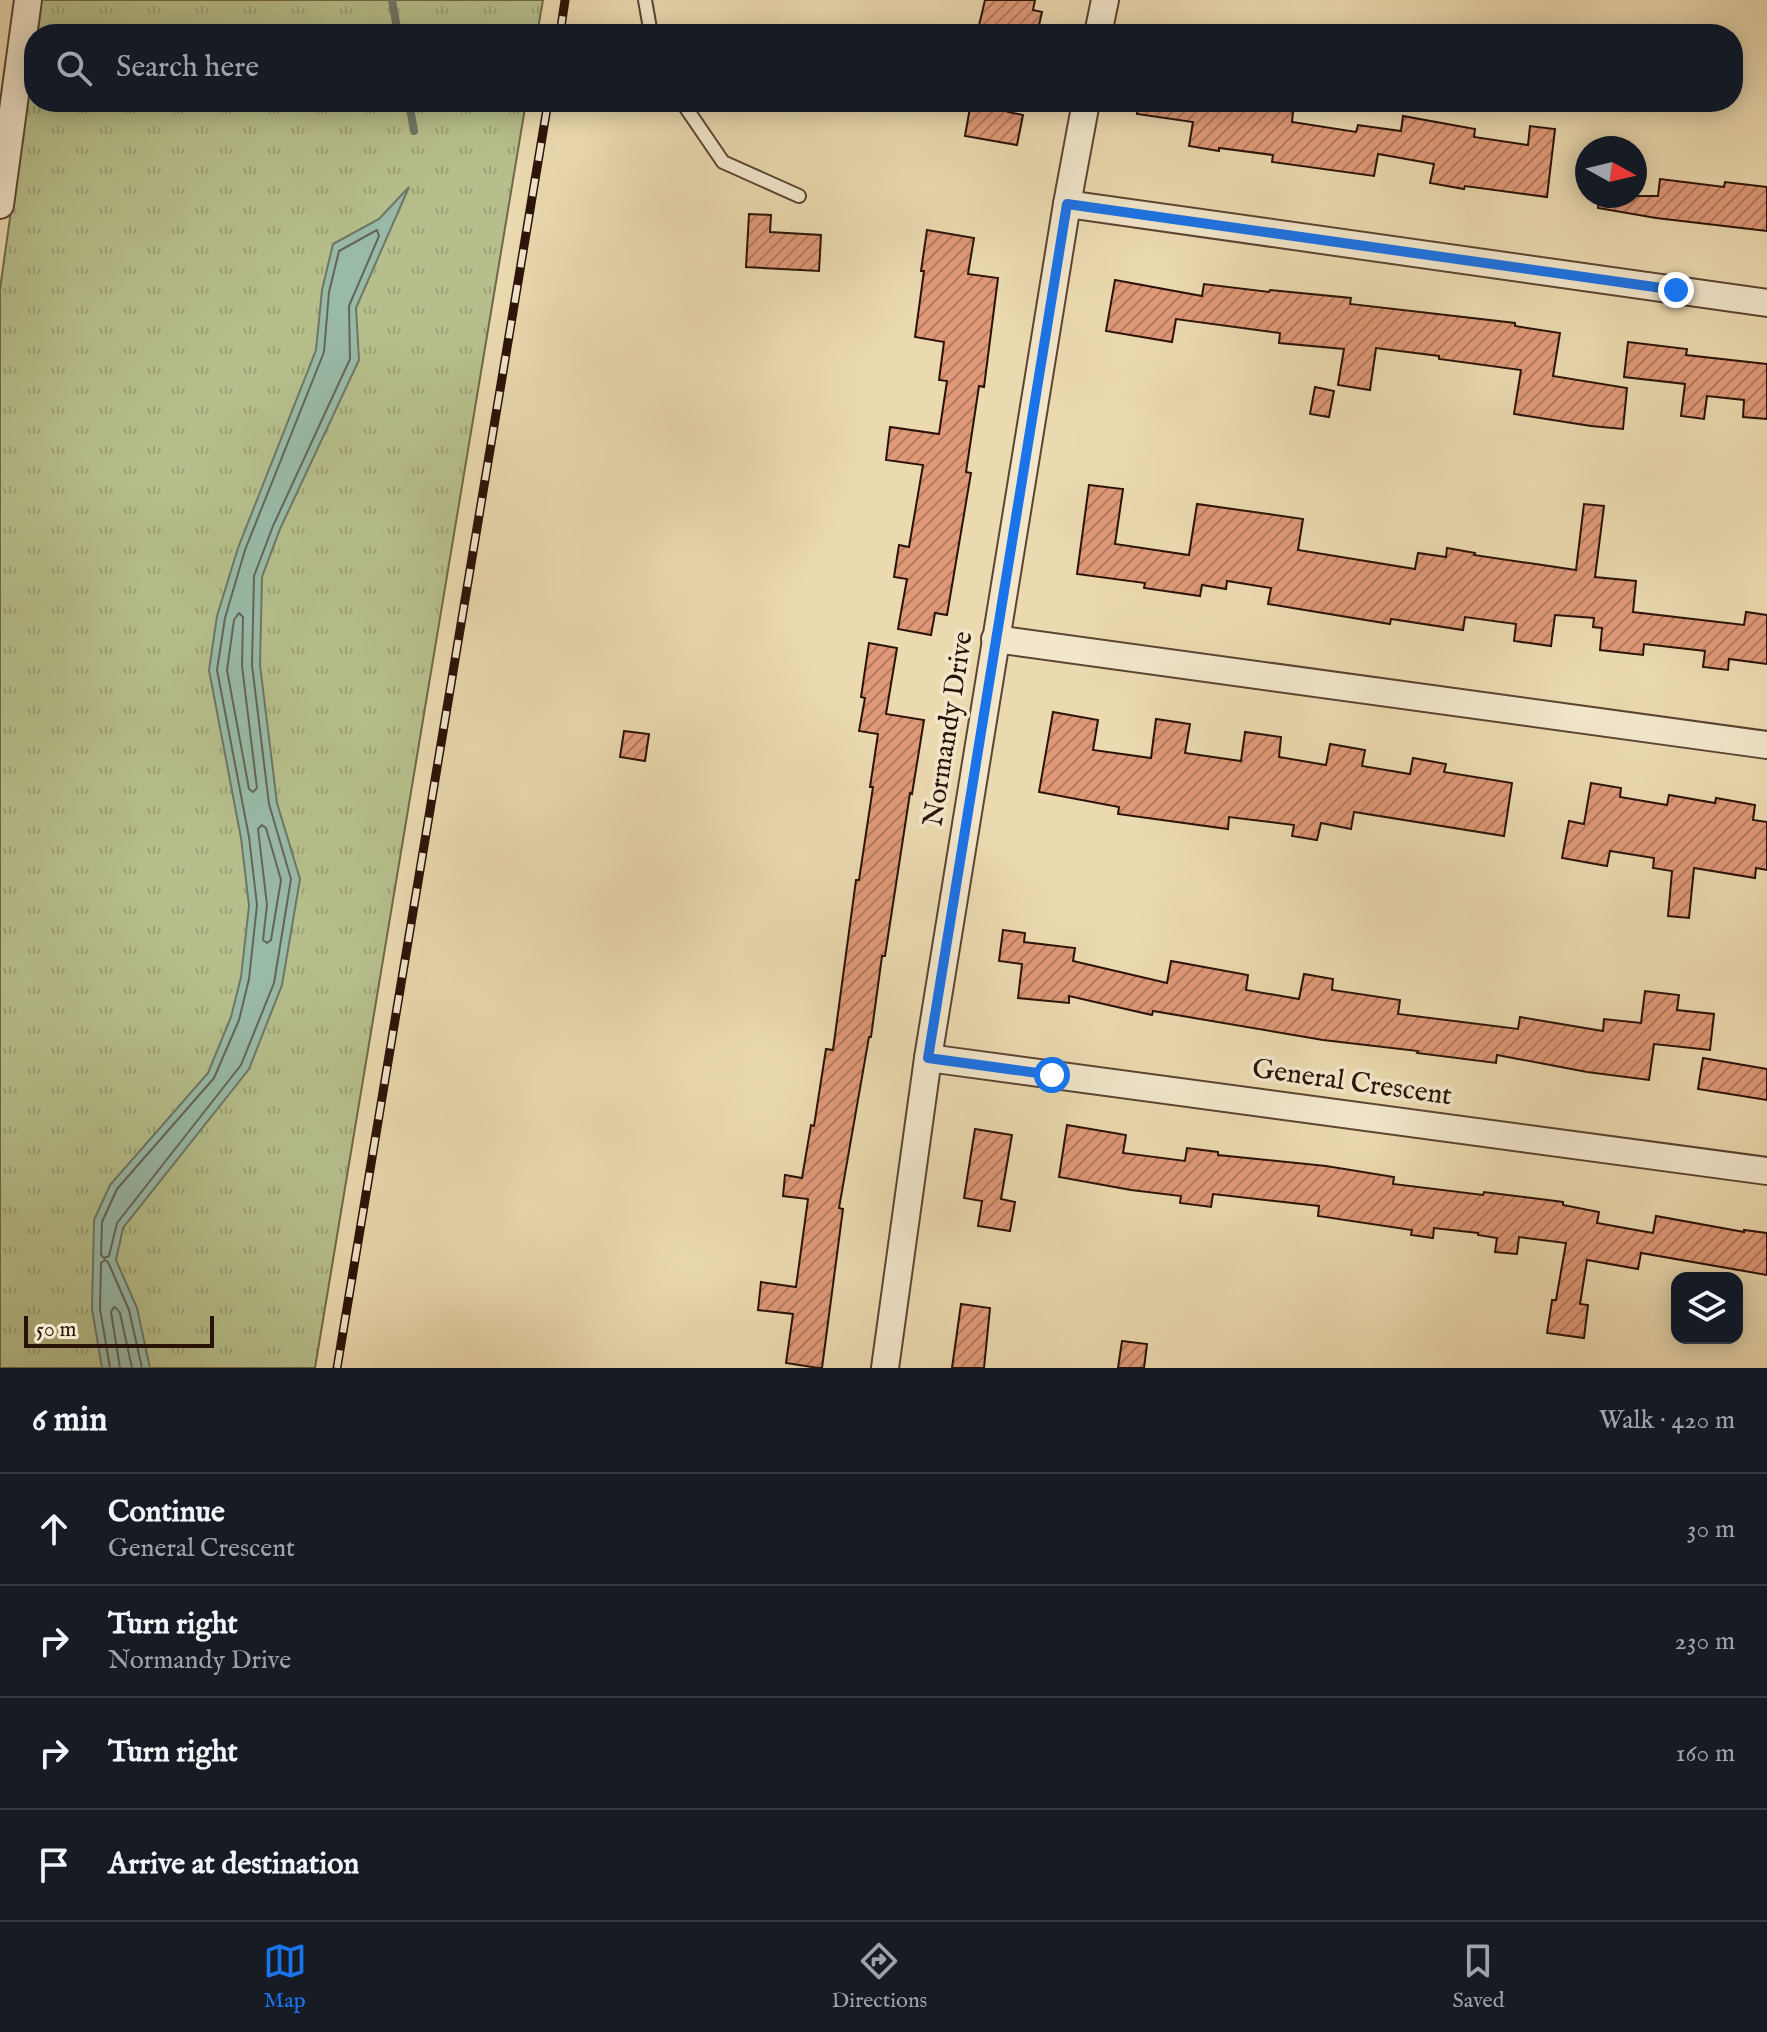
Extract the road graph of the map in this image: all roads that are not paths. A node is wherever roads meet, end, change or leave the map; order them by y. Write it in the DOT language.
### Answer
graph roads {
  1 [pos="28,0"];
  2 [pos="645,0"];
  3 [pos="1105,0"];
  4 [pos="25,24"];
  5 [pos="649,24"];
  6 [pos="1100,24"];
  7 [pos="24,29"];
  8 [pos="689,112"];
  9 [pos="1084,112"];
  10 [pos="799,196"];
  11 [pos="1067,204"];
  12 [pos="0,205"];
  13 [pos="1767,303"];
  14 [pos="995,639"];
  15 [pos="1767,745"];
  16 [pos="928,1058"];
  17 [pos="1767,1171"];
  18 [pos="885,1368"];
  1 -- 4 [label="street"];
  2 -- 5 [label="lane"];
  3 -- 6 [label="street"];
  7 -- 12 [label="street"];
  8 -- 10 [label="lane"];
  9 -- 11 [label="street, Normandy Drive"];
  11 -- 13 [label="street"];
  11 -- 14 [label="street, Normandy Drive"];
  14 -- 15 [label="street"];
  14 -- 16 [label="street, Normandy Drive"];
  16 -- 17 [label="street, General Crescent"];
  16 -- 18 [label="street, Normandy Drive"];
}
